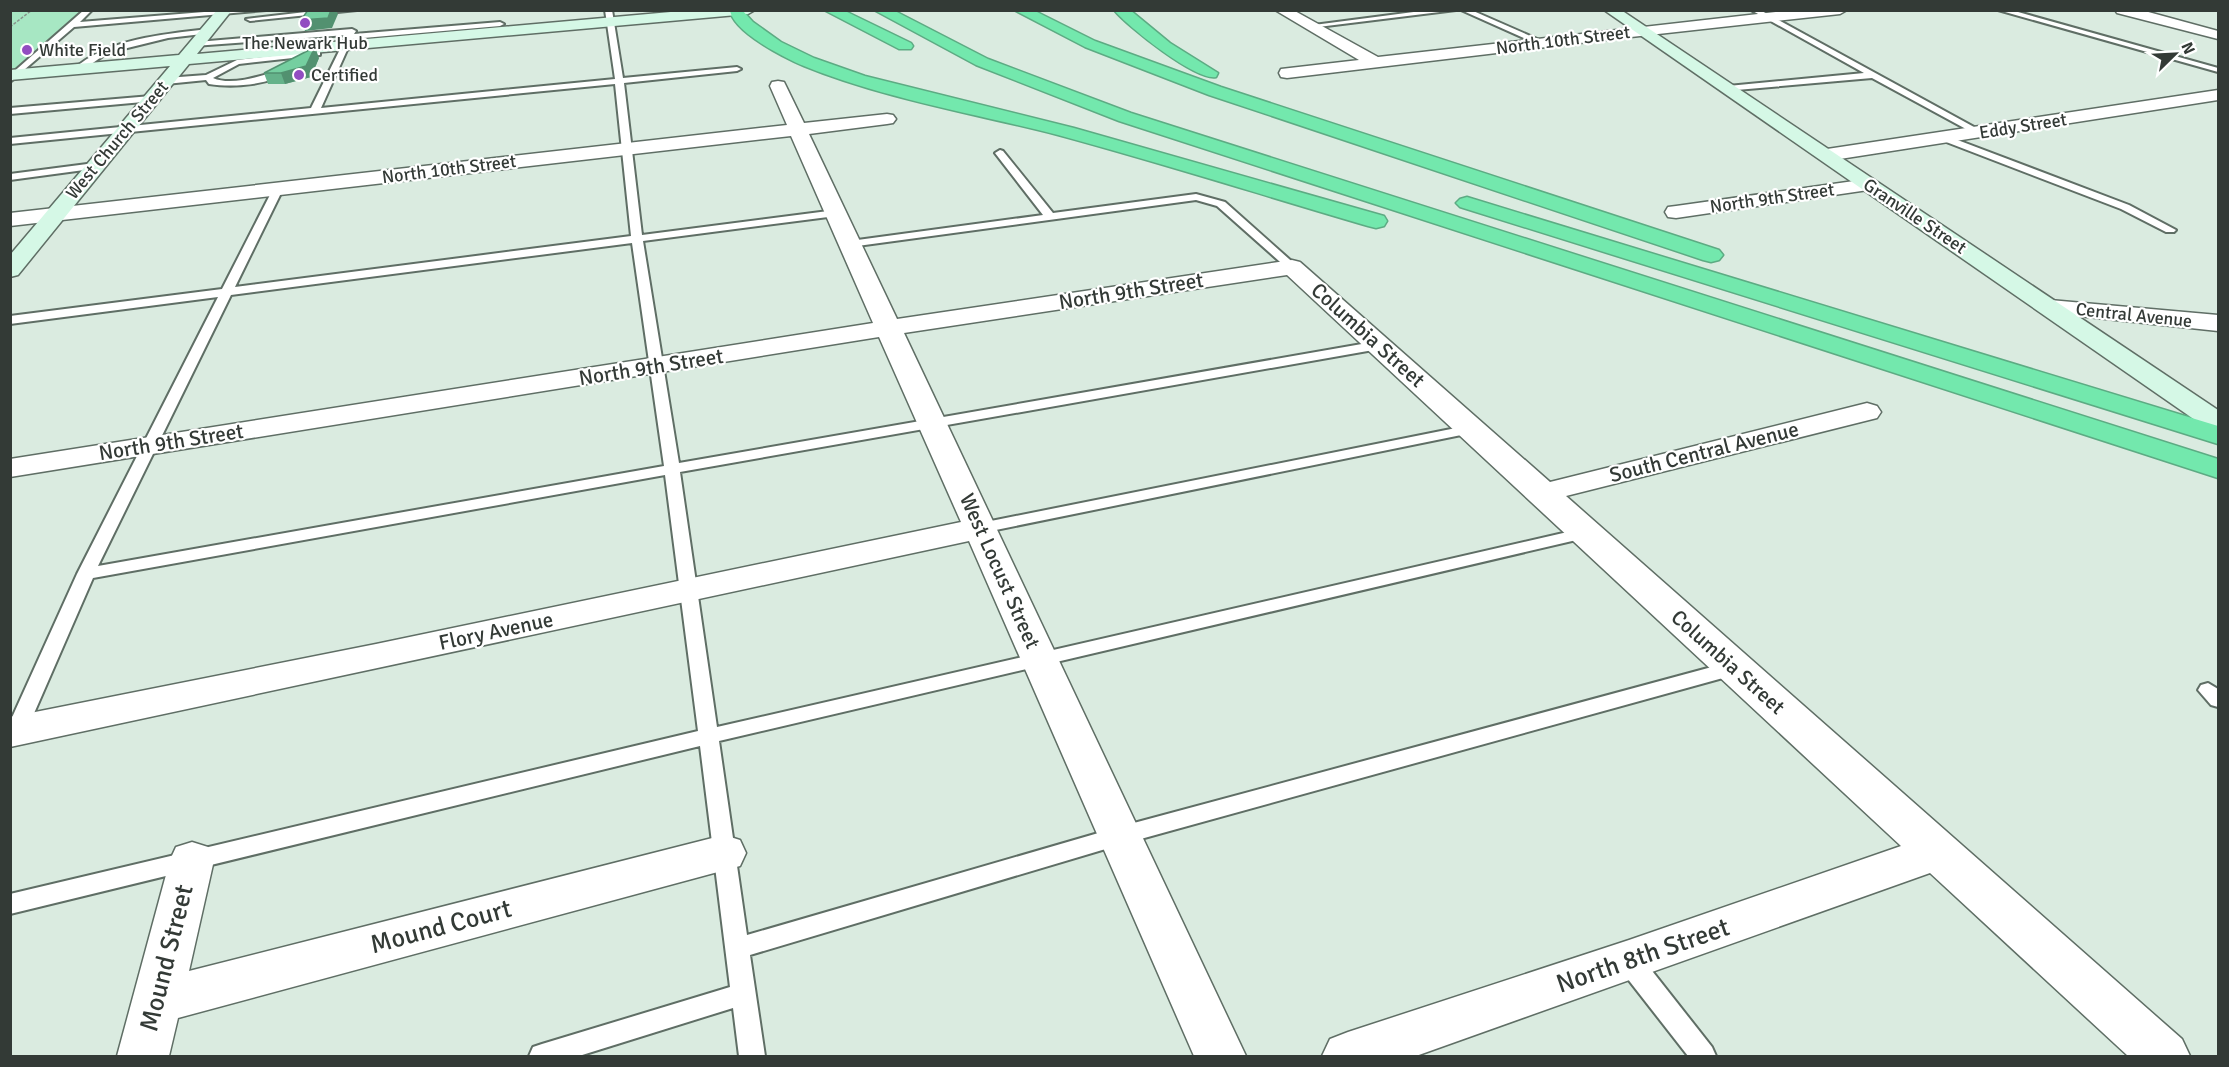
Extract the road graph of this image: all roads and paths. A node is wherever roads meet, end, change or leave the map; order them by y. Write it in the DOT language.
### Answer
graph roads {
  1 [pos="32,10"];
  2 [pos="89,10"];
  3 [pos="125,10"];
  4 [pos="173,10"];
  5 [pos="263,10"];
  6 [pos="354,10"];
  7 [pos="360,10"];
  8 [pos="1021,10"];
  9 [pos="1121,10"];
  10 [pos="1282,10"];
  11 [pos="1453,10"];
  12 [pos="1464,10"];
  13 [pos="1611,10"];
  14 [pos="1754,10"];
  15 [pos="1840,10"];
  16 [pos="2001,10"];
  17 [pos="2122,10"];
  18 [pos="742,11"];
  19 [pos="915,11"];
  20 [pos="837,13"];
  21 [pos="885,13"];
  22 [pos="608,17"];
  23 [pos="166,18"];
  24 [pos="1768,18"];
  25 [pos="112,22"];
  26 [pos="214,24"];
  27 [pos="72,25"];
  28 [pos="1310,26"];
  29 [pos="10,27"];
  30 [pos="1641,31"];
  31 [pos="2218,35"];
  32 [pos="348,39"];
  33 [pos="1540,42"];
  34 [pos="320,50"];
  35 [pos="924,55"];
  36 [pos="184,60"];
  37 [pos="1377,63"];
  38 [pos="77,69"];
  39 [pos="737,69"];
  40 [pos="961,70"];
  41 [pos="2218,70"];
  42 [pos="1287,74"];
  43 [pos="1872,75"];
  44 [pos="12,77"];
  45 [pos="208,77"];
  46 [pos="619,80"];
  47 [pos="166,81"];
  48 [pos="778,86"];
  49 [pos="1728,89"];
  50 [pos="2218,95"];
  51 [pos="151,99"];
  52 [pos="315,110"];
  53 [pos="10,111"];
  54 [pos="887,119"];
  55 [pos="1307,121"];
  56 [pos="126,130"];
  57 [pos="797,130"];
  58 [pos="1980,133"];
  59 [pos="1944,138"];
  60 [pos="10,141"];
  61 [pos="1211,145"];
  62 [pos="627,148"];
  63 [pos="1000,153"];
  64 [pos="1827,155"];
  65 [pos="95,166"];
  66 [pos="1354,168"];
  67 [pos="10,177"];
  68 [pos="1868,185"];
  69 [pos="278,189"];
  70 [pos="1445,196"];
  71 [pos="1676,212"];
  72 [pos="54,215"];
  73 [pos="1050,217"];
  74 [pos="10,220"];
  75 [pos="1393,226"];
  76 [pos="843,229"];
  77 [pos="2170,230"];
  78 [pos="637,238"];
  79 [pos="1469,248"];
  80 [pos="1292,267"];
  81 [pos="10,270"];
  82 [pos="1668,290"];
  83 [pos="226,292"];
  84 [pos="2050,307"];
  85 [pos="10,320"];
  86 [pos="2218,323"];
  87 [pos="890,328"];
  88 [pos="1379,345"];
  89 [pos="658,366"];
  90 [pos="1867,412"];
  91 [pos="933,422"];
  92 [pos="2218,424"];
  93 [pos="1472,429"];
  94 [pos="2218,435"];
  95 [pos="151,445"];
  96 [pos="10,468"];
  97 [pos="673,469"];
  98 [pos="2218,469"];
  99 [pos="1542,493"];
  100 [pos="981,528"];
  101 [pos="1586,533"];
  102 [pos="86,574"];
  103 [pos="689,590"];
  104 [pos="1040,660"];
  105 [pos="1734,668"];
  106 [pos="12,735"];
  107 [pos="709,736"];
  108 [pos="1119,836"];
  109 [pos="1937,852"];
  110 [pos="724,853"];
  111 [pos="192,860"];
  112 [pos="10,904"];
  113 [pos="737,948"];
  114 [pos="1629,961"];
  115 [pos="743,994"];
  116 [pos="158,1001"];
  117 [pos="143,1056"];
  118 [pos="542,1056"];
  119 [pos="752,1056"];
  120 [pos="1220,1056"];
  121 [pos="1348,1056"];
  122 [pos="1703,1056"];
  123 [pos="2164,1056"];
  1 -- 29 [label="path"];
  2 -- 27 [label="lane"];
  3 -- 25 [label="lane"];
  4 -- 23 [label="lane"];
  5 -- 26 [label="lane"];
  6 -- 26 [label="lane"];
  7 -- 32 [label="lane"];
  8 -- 55 [label="highway"];
  9 -- 55 [label="highway"];
  10 -- 28 [label="street"];
  11 -- 28 [label="lane"];
  12 -- 33 [label="lane"];
  13 -- 30 [label="street, Granville Street"];
  14 -- 24 [label="lane"];
  15 -- 24 [label="street, North 10th Street"];
  16 -- 41 [label="lane"];
  17 -- 31 [label="street"];
  18 -- 22 [label="street"];
  18 -- 75 [label="highway"];
  19 -- 66 [label="highway"];
  20 -- 35 [label="highway"];
  21 -- 61 [label="highway"];
  22 -- 32 [label="street"];
  22 -- 46 [label="lane"];
  23 -- 25 [label="lane"];
  23 -- 26 [label="lane"];
  24 -- 30 [label="street, North 10th Street"];
  24 -- 43 [label="lane"];
  25 -- 27 [label="lane"];
  26 -- 32 [label="lane"];
  26 -- 36 [label="street, West Church Street"];
  26 -- 38 [label="lane"];
  27 -- 44 [label="lane"];
  28 -- 37 [label="street"];
  30 -- 33 [label="street, North 10th Street"];
  30 -- 49 [label="street, Granville Street"];
  32 -- 34 [label="street"];
  32 -- 52 [label="lane"];
  33 -- 37 [label="street, North 10th Street"];
  34 -- 36 [label="street"];
  34 -- 45 [label="lane"];
  34 -- 45 [label="lane"];
  36 -- 38 [label="street"];
  36 -- 47 [label="street, West Church Street"];
  37 -- 42 [label="street, North 10th Street"];
  38 -- 44 [label="street"];
  39 -- 46 [label="lane"];
  40 -- 61 [label="highway"];
  43 -- 49 [label="lane"];
  43 -- 58 [label="lane"];
  45 -- 47 [label="lane"];
  46 -- 52 [label="lane"];
  46 -- 62 [label="lane"];
  47 -- 51 [label="street, West Church Street"];
  48 -- 57 [label="street, West Locust Street"];
  49 -- 64 [label="street, Granville Street"];
  50 -- 58 [label="street, Eddy Street"];
  51 -- 53 [label="lane"];
  51 -- 56 [label="street, West Church Street"];
  52 -- 56 [label="lane"];
  54 -- 57 [label="street, North 10th Street"];
  55 -- 92 [label="highway"];
  56 -- 60 [label="lane"];
  56 -- 65 [label="street, West Church Street"];
  57 -- 62 [label="street, North 10th Street"];
  57 -- 76 [label="street, West Locust Street"];
  58 -- 59 [label="street, Eddy Street"];
  59 -- 64 [label="street, Eddy Street"];
  59 -- 77 [label="lane"];
  61 -- 82 [label="highway"];
  62 -- 69 [label="street, North 10th Street"];
  62 -- 78 [label="lane"];
  63 -- 73 [label="lane"];
  64 -- 68 [label="street, Granville Street"];
  65 -- 67 [label="lane"];
  65 -- 72 [label="street, West Church Street"];
  68 -- 71 [label="street, North 9th Street"];
  68 -- 84 [label="street, Granville Street"];
  69 -- 72 [label="street, North 10th Street"];
  69 -- 83 [label="lane"];
  70 -- 94 [label="highway"];
  72 -- 74 [label="street, North 10th Street"];
  72 -- 81 [label="street, West Church Street"];
  73 -- 76 [label="lane"];
  73 -- 80 [label="lane"];
  76 -- 78 [label="lane"];
  76 -- 87 [label="street, West Locust Street"];
  78 -- 83 [label="lane"];
  78 -- 89 [label="lane"];
  79 -- 82 [label="highway"];
  80 -- 87 [label="street, North 9th Street"];
  80 -- 88 [label="street, Columbia Street"];
  82 -- 98 [label="highway"];
  83 -- 85 [label="lane"];
  83 -- 95 [label="lane"];
  84 -- 86 [label="street, Central Avenue"];
  84 -- 92 [label="street, Granville Street"];
  87 -- 89 [label="street, North 9th Street"];
  87 -- 91 [label="street, West Locust Street"];
  88 -- 91 [label="lane"];
  88 -- 93 [label="street, Columbia Street"];
  89 -- 95 [label="street, North 9th Street"];
  89 -- 97 [label="lane"];
  90 -- 99 [label="street, South Central Avenue"];
  91 -- 97 [label="lane"];
  91 -- 100 [label="street, West Locust Street"];
  93 -- 99 [label="street, Columbia Street"];
  93 -- 100 [label="lane"];
  95 -- 96 [label="street, North 9th Street"];
  95 -- 102 [label="lane"];
  97 -- 102 [label="lane"];
  97 -- 103 [label="lane"];
  99 -- 101 [label="street, Columbia Street"];
  100 -- 103 [label="street, Flory Avenue"];
  100 -- 104 [label="street, West Locust Street"];
  101 -- 104 [label="lane"];
  101 -- 105 [label="street, Columbia Street"];
  102 -- 106 [label="lane"];
  103 -- 106 [label="street, Flory Avenue"];
  103 -- 107 [label="lane"];
  104 -- 107 [label="lane"];
  104 -- 108 [label="street, West Locust Street"];
  105 -- 108 [label="lane"];
  105 -- 109 [label="street, Columbia Street"];
  107 -- 110 [label="lane"];
  107 -- 111 [label="lane"];
  108 -- 113 [label="lane"];
  108 -- 120 [label="street, West Locust Street"];
  109 -- 114 [label="street, North 8th Street"];
  109 -- 123 [label="street, Columbia Street"];
  110 -- 113 [label="lane"];
  110 -- 116 [label="street, Mound Court"];
  111 -- 112 [label="lane"];
  111 -- 116 [label="street, Mound Street"];
  113 -- 115 [label="lane"];
  114 -- 121 [label="street, North 8th Street"];
  114 -- 122 [label="lane"];
  115 -- 118 [label="lane"];
  115 -- 119 [label="lane"];
  116 -- 117 [label="street, Mound Street"];
}
